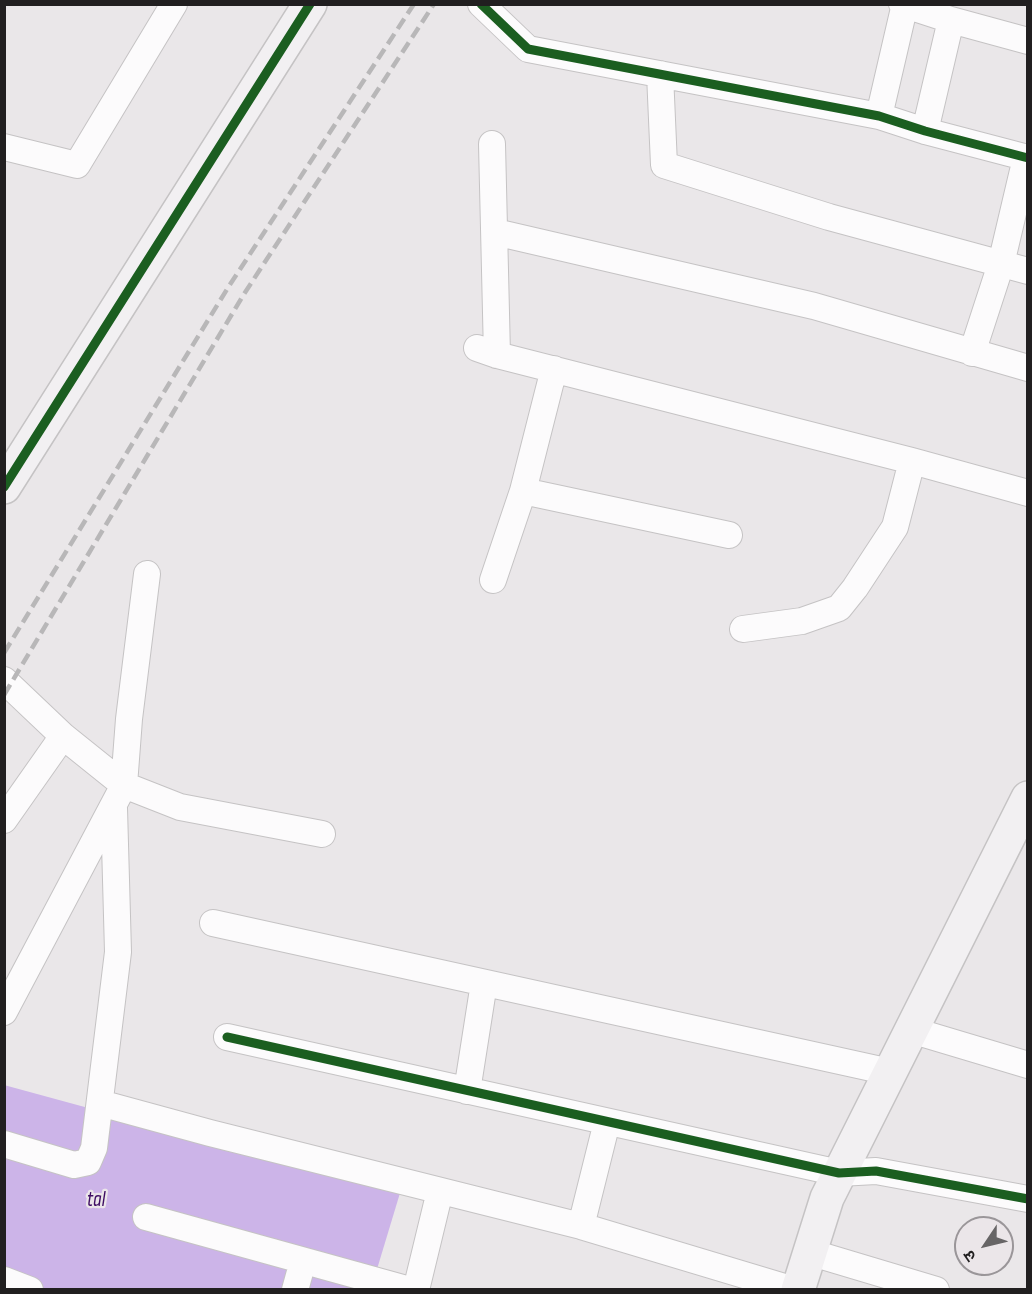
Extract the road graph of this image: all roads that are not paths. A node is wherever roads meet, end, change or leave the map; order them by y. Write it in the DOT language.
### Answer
graph roads {
  1 [pos="174,4"];
  2 [pos="310,4"];
  3 [pos="481,4"];
  4 [pos="904,5"];
  5 [pos="951,20"];
  6 [pos="1028,41"];
  7 [pos="660,74"];
  8 [pos="879,116"];
  9 [pos="925,132"];
  10 [pos="492,144"];
  11 [pos="4,147"];
  12 [pos="1027,158"];
  13 [pos="495,232"];
  14 [pos="1001,264"];
  15 [pos="1028,271"];
  16 [pos="972,353"];
  17 [pos="1028,368"];
  18 [pos="554,369"];
  19 [pos="912,461"];
  20 [pos="4,487"];
  21 [pos="522,491"];
  22 [pos="1028,493"];
  23 [pos="729,535"];
  24 [pos="147,574"];
  25 [pos="493,580"];
  26 [pos="743,629"];
  27 [pos="4,680"];
  28 [pos="63,736"];
  29 [pos="119,795"];
  30 [pos="1028,798"];
  31 [pos="4,819"];
  32 [pos="322,834"];
  33 [pos="213,923"];
  34 [pos="484,983"];
  35 [pos="4,1012"];
  36 [pos="911,1030"];
  37 [pos="227,1038"];
  38 [pos="1028,1065"];
  39 [pos="890,1072"];
  40 [pos="467,1091"];
  41 [pos="100,1103"];
  42 [pos="607,1122"];
  43 [pos="4,1144"];
  44 [pos="839,1173"];
  45 [pos="440,1191"];
  46 [pos="1028,1199"];
  47 [pos="146,1217"];
  48 [pos="581,1226"];
  49 [pos="809,1252"];
  50 [pos="303,1260"];
  51 [pos="295,1290"];
  52 [pos="410,1290"];
  53 [pos="416,1290"];
  54 [pos="796,1290"];
  55 [pos="936,1290"];
  1 -- 11 [label="street"];
  2 -- 20 [label="street"];
  3 -- 7 [label="street"];
  4 -- 5 [label="street"];
  4 -- 8 [label="street"];
  5 -- 6 [label="street"];
  5 -- 9 [label="street"];
  7 -- 8 [label="street"];
  7 -- 14 [label="street"];
  8 -- 9 [label="street"];
  9 -- 12 [label="street"];
  10 -- 13 [label="street"];
  12 -- 14 [label="street"];
  13 -- 16 [label="street"];
  13 -- 18 [label="street"];
  14 -- 15 [label="street"];
  14 -- 16 [label="street"];
  16 -- 17 [label="street"];
  18 -- 19 [label="street"];
  18 -- 21 [label="street"];
  19 -- 22 [label="street"];
  19 -- 26 [label="street"];
  21 -- 23 [label="street"];
  21 -- 25 [label="street"];
  24 -- 29 [label="street"];
  27 -- 28 [label="street"];
  28 -- 29 [label="street"];
  28 -- 31 [label="street"];
  29 -- 32 [label="street"];
  29 -- 35 [label="street"];
  29 -- 41 [label="street"];
  30 -- 36 [label="street"];
  33 -- 34 [label="street"];
  34 -- 39 [label="street"];
  34 -- 40 [label="street"];
  36 -- 38 [label="street"];
  36 -- 39 [label="street"];
  37 -- 40 [label="street"];
  39 -- 44 [label="street"];
  40 -- 42 [label="street"];
  41 -- 43 [label="street"];
  41 -- 45 [label="street"];
  42 -- 44 [label="street"];
  42 -- 48 [label="street"];
  44 -- 46 [label="street"];
  44 -- 49 [label="street"];
  45 -- 48 [label="street"];
  45 -- 53 [label="street"];
  47 -- 50 [label="street"];
  48 -- 54 [label="street"];
  49 -- 54 [label="street"];
  49 -- 55 [label="street"];
  50 -- 51 [label="street"];
  50 -- 52 [label="street"];
}
